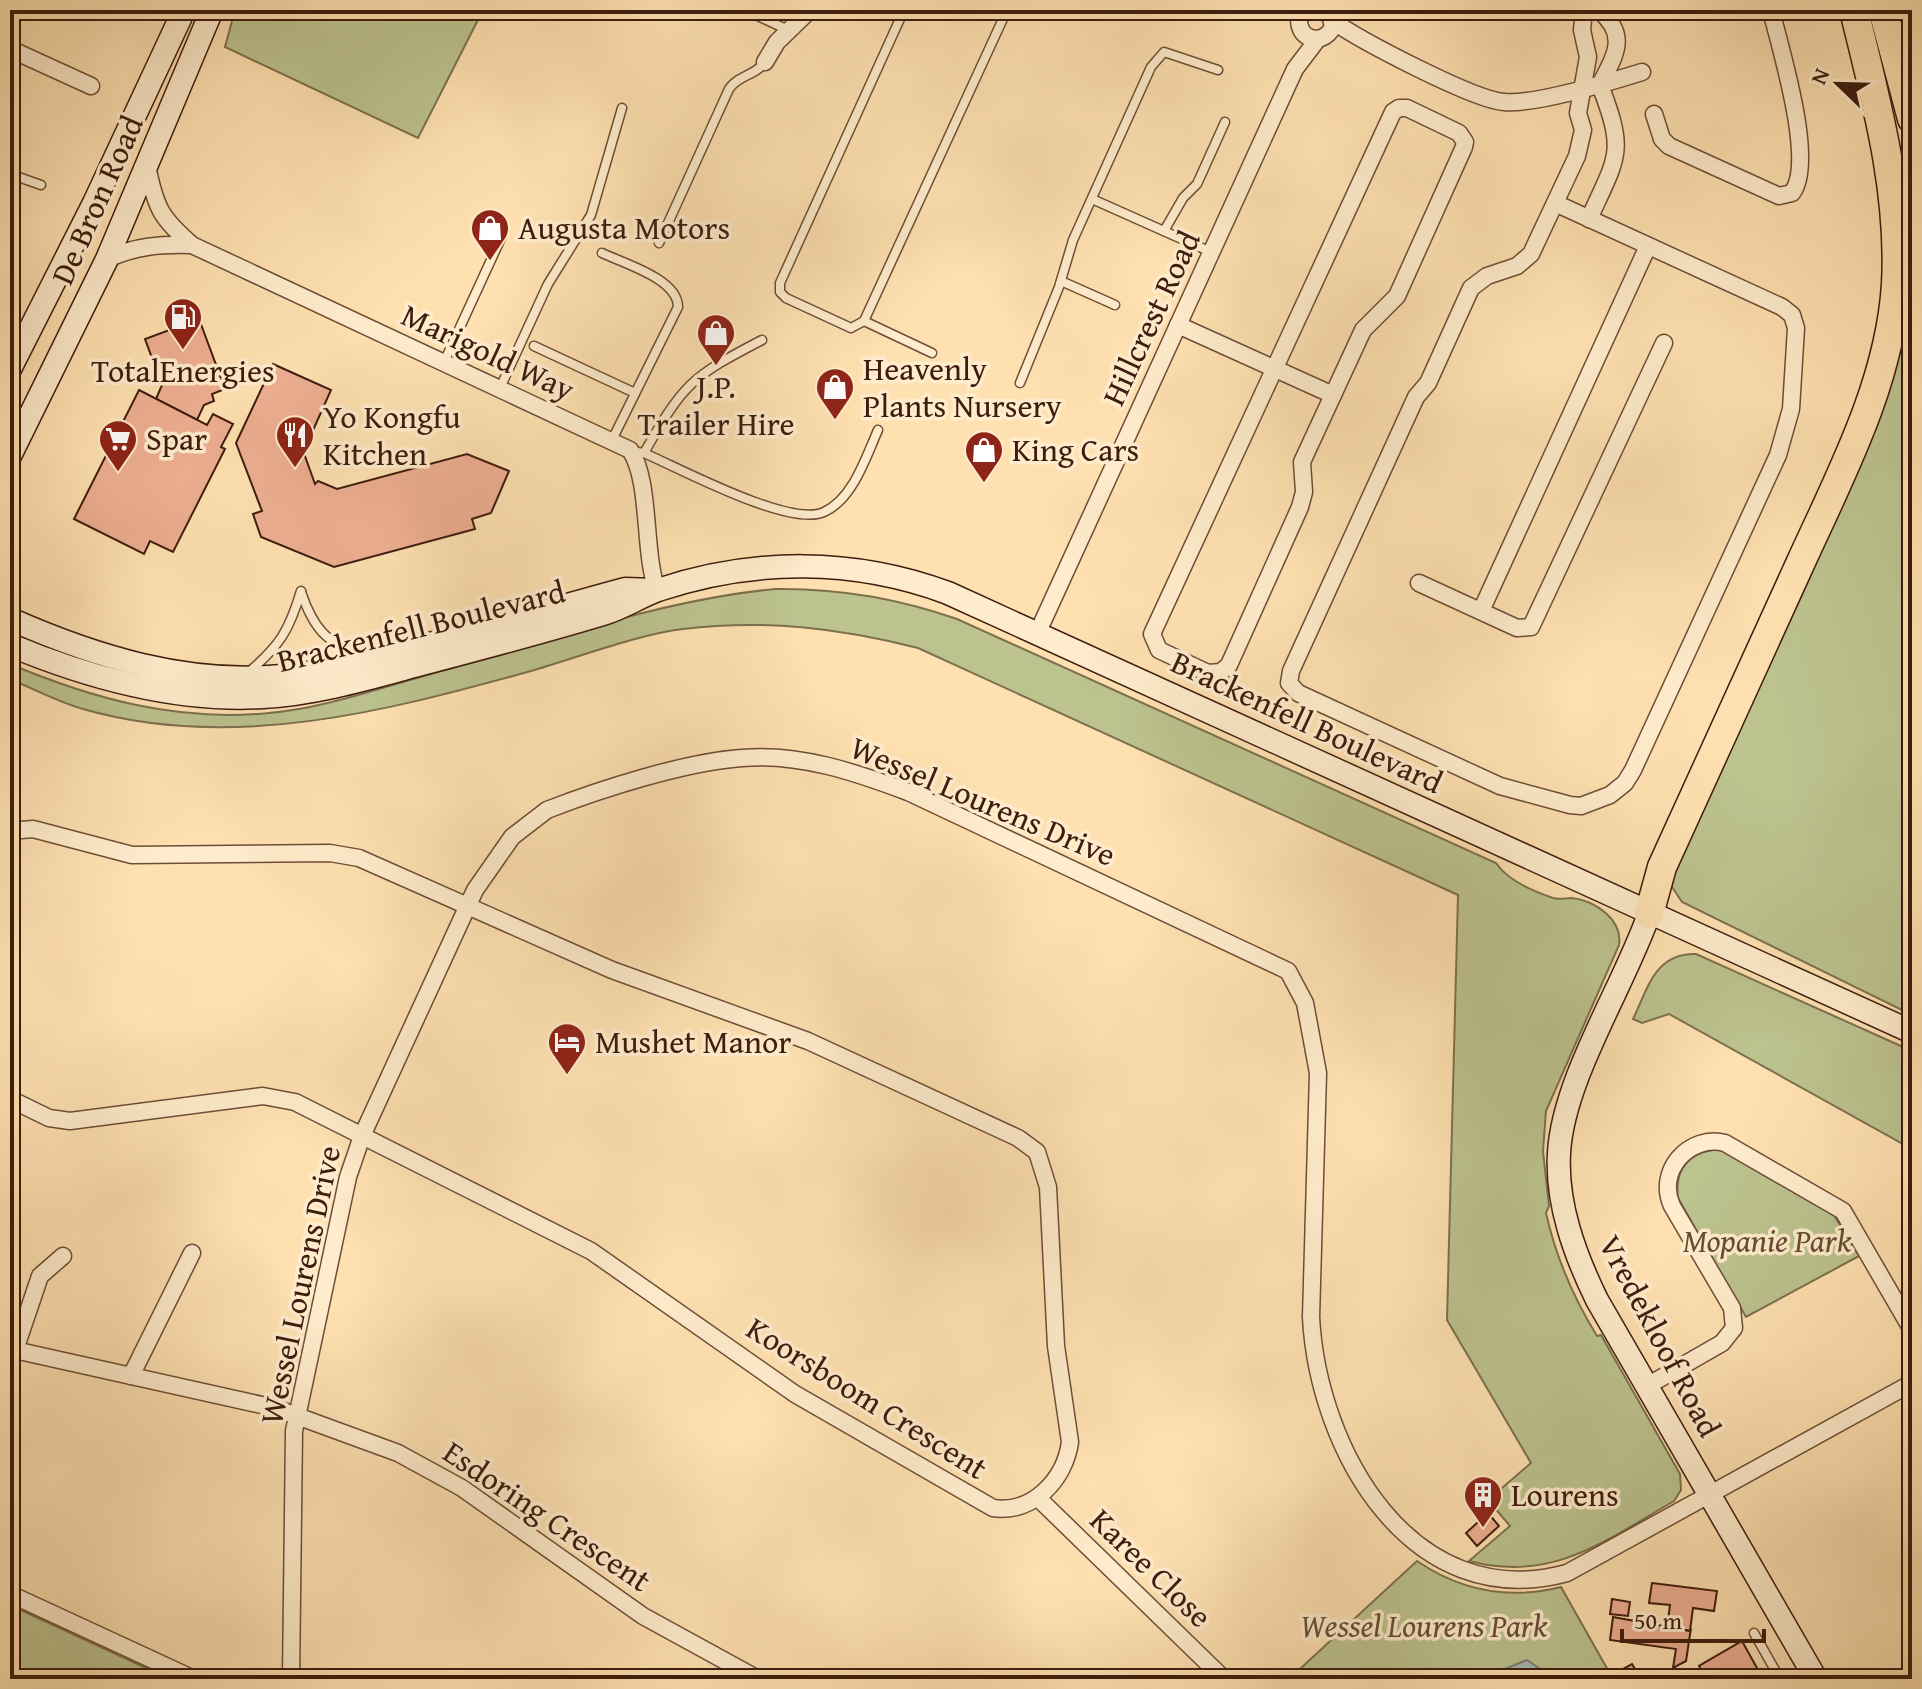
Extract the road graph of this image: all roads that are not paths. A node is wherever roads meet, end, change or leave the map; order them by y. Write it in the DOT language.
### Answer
graph roads {
  1 [pos="184,10"];
  2 [pos="212,10"];
  3 [pos="745,10"];
  4 [pos="810,10"];
  5 [pos="904,10"];
  6 [pos="1007,10"];
  7 [pos="1584,10"];
  8 [pos="1599,10"];
  9 [pos="1771,10"];
  10 [pos="1854,10"];
  11 [pos="1883,10"];
  12 [pos="1296,17"];
  13 [pos="1327,27"];
  14 [pos="791,31"];
  15 [pos="10,49"];
  16 [pos="765,62"];
  17 [pos="1295,69"];
  18 [pos="1218,70"];
  19 [pos="1642,72"];
  20 [pos="1600,85"];
  21 [pos="91,86"];
  22 [pos="1582,89"];
  23 [pos="622,108"];
  24 [pos="1654,114"];
  25 [pos="1912,119"];
  26 [pos="1225,122"];
  27 [pos="148,170"];
  28 [pos="10,174"];
  29 [pos="41,185"];
  30 [pos="1092,199"];
  31 [pos="1555,203"];
  32 [pos="1589,219"];
  33 [pos="1164,231"];
  34 [pos="502,236"];
  35 [pos="659,243"];
  36 [pos="192,245"];
  37 [pos="1648,246"];
  38 [pos="1211,252"];
  39 [pos="602,253"];
  40 [pos="107,259"];
  41 [pos="1061,281"];
  42 [pos="1115,305"];
  43 [pos="864,321"];
  44 [pos="1178,325"];
  45 [pos="762,340"];
  46 [pos="1664,343"];
  47 [pos="534,346"];
  48 [pos="932,353"];
  49 [pos="444,362"];
  50 [pos="1274,368"];
  51 [pos="10,369"];
  52 [pos="1020,383"];
  53 [pos="500,388"];
  54 [pos="635,393"];
  55 [pos="1333,395"];
  56 [pos="878,430"];
  57 [pos="612,440"];
  58 [pos="637,452"];
  59 [pos="10,456"];
  60 [pos="1419,583"];
  61 [pos="657,590"];
  62 [pos="1481,611"];
  63 [pos="10,619"];
  64 [pos="1037,634"];
  65 [pos="10,645"];
  66 [pos="366,661"];
  67 [pos="243,677"];
  68 [pos="10,831"];
  69 [pos="467,906"];
  70 [pos="1649,914"];
  71 [pos="1912,1032"];
  72 [pos="10,1099"];
  73 [pos="362,1136"];
  74 [pos="192,1253"];
  75 [pos="63,1256"];
  76 [pos="1912,1330"];
  77 [pos="12,1350"];
  78 [pos="131,1376"];
  79 [pos="1912,1383"];
  80 [pos="1647,1386"];
  81 [pos="297,1416"];
  82 [pos="1711,1496"];
  83 [pos="1038,1498"];
  84 [pos="10,1594"];
  85 [pos="1754,1633"];
  86 [pos="194,1679"];
  87 [pos="291,1679"];
  88 [pos="758,1679"];
  89 [pos="1224,1679"];
  90 [pos="1780,1679"];
  91 [pos="1816,1679"];
  1 -- 51 [label="street, De Bron Road"];
  2 -- 27 [label="street, De Bron Road"];
  3 -- 14 [label="lane"];
  4 -- 14 [label="street"];
  5 -- 43 [label="lane"];
  6 -- 43 [label="lane"];
  7 -- 22 [label="street"];
  8 -- 20 [label="street"];
  9 -- 24 [label="street"];
  10 -- 70 [label="highway"];
  11 -- 25 [label="highway"];
  12 -- 13 [label="street"];
  12 -- 17 [label="street, Hillcrest Road"];
  13 -- 17 [label="street, Hillcrest Road"];
  13 -- 22 [label="street"];
  14 -- 16 [label="street"];
  15 -- 21 [label="street"];
  16 -- 35 [label="lane"];
  17 -- 38 [label="street, Hillcrest Road"];
  18 -- 30 [label="lane"];
  19 -- 20 [label="street"];
  20 -- 22 [label="street"];
  20 -- 32 [label="street"];
  22 -- 31 [label="street"];
  23 -- 53 [label="lane"];
  26 -- 33 [label="lane"];
  27 -- 36 [label="street, Marigold Way"];
  27 -- 40 [label="street, De Bron Road"];
  28 -- 29 [label="lane"];
  30 -- 33 [label="lane"];
  30 -- 41 [label="lane"];
  31 -- 32 [label="street"];
  31 -- 37 [label="street"];
  32 -- 37 [label="street"];
  33 -- 38 [label="lane"];
  34 -- 49 [label="lane"];
  36 -- 40 [label="street, Marigold Way"];
  36 -- 49 [label="street, Marigold Way"];
  37 -- 62 [label="street"];
  38 -- 44 [label="street, Hillcrest Road"];
  39 -- 54 [label="lane"];
  40 -- 59 [label="street, De Bron Road"];
  41 -- 42 [label="lane"];
  41 -- 52 [label="lane"];
  43 -- 48 [label="lane"];
  44 -- 50 [label="street"];
  44 -- 64 [label="street, Hillcrest Road"];
  45 -- 58 [label="lane"];
  46 -- 62 [label="street"];
  47 -- 54 [label="lane"];
  49 -- 53 [label="street, Marigold Way"];
  50 -- 55 [label="street"];
  50 -- 55 [label="street"];
  50 -- 55 [label="street"];
  53 -- 57 [label="street, Marigold Way"];
  54 -- 57 [label="lane"];
  56 -- 58 [label="lane"];
  57 -- 58 [label="street, Marigold Way"];
  58 -- 61 [label="street"];
  60 -- 62 [label="street"];
  61 -- 64 [label="street, Brackenfell Boulevard"];
  61 -- 65 [label="street, Brackenfell Boulevard"];
  61 -- 66 [label="street, Brackenfell Boulevard"];
  63 -- 67 [label="street, Brackenfell Boulevard"];
  64 -- 70 [label="street, Brackenfell Boulevard"];
  66 -- 67 [label="street, Brackenfell Boulevard"];
  66 -- 67 [label="lane"];
  68 -- 69 [label="street"];
  69 -- 73 [label="street, Wessel Lourens Drive"];
  69 -- 82 [label="street, Wessel Lourens Drive"];
  69 -- 83 [label="street"];
  70 -- 71 [label="street, Brackenfell Boulevard"];
  70 -- 80 [label="street, Vredekloof Road"];
  72 -- 73 [label="street, Koorsboom Crescent"];
  73 -- 81 [label="street, Wessel Lourens Drive"];
  73 -- 83 [label="street, Koorsboom Crescent"];
  74 -- 78 [label="street"];
  75 -- 77 [label="street"];
  76 -- 80 [label="street"];
  77 -- 78 [label="street, Esdoring Crescent"];
  78 -- 81 [label="street, Esdoring Crescent"];
  79 -- 82 [label="street, Wessel Lourens Drive"];
  80 -- 82 [label="street, Vredekloof Road"];
  81 -- 87 [label="street, Wessel Lourens Drive"];
  81 -- 88 [label="street, Esdoring Crescent"];
  82 -- 91 [label="street, Vredekloof Road"];
  83 -- 89 [label="street, Karee Close"];
  84 -- 86 [label="street"];
  85 -- 90 [label="lane"];
}
